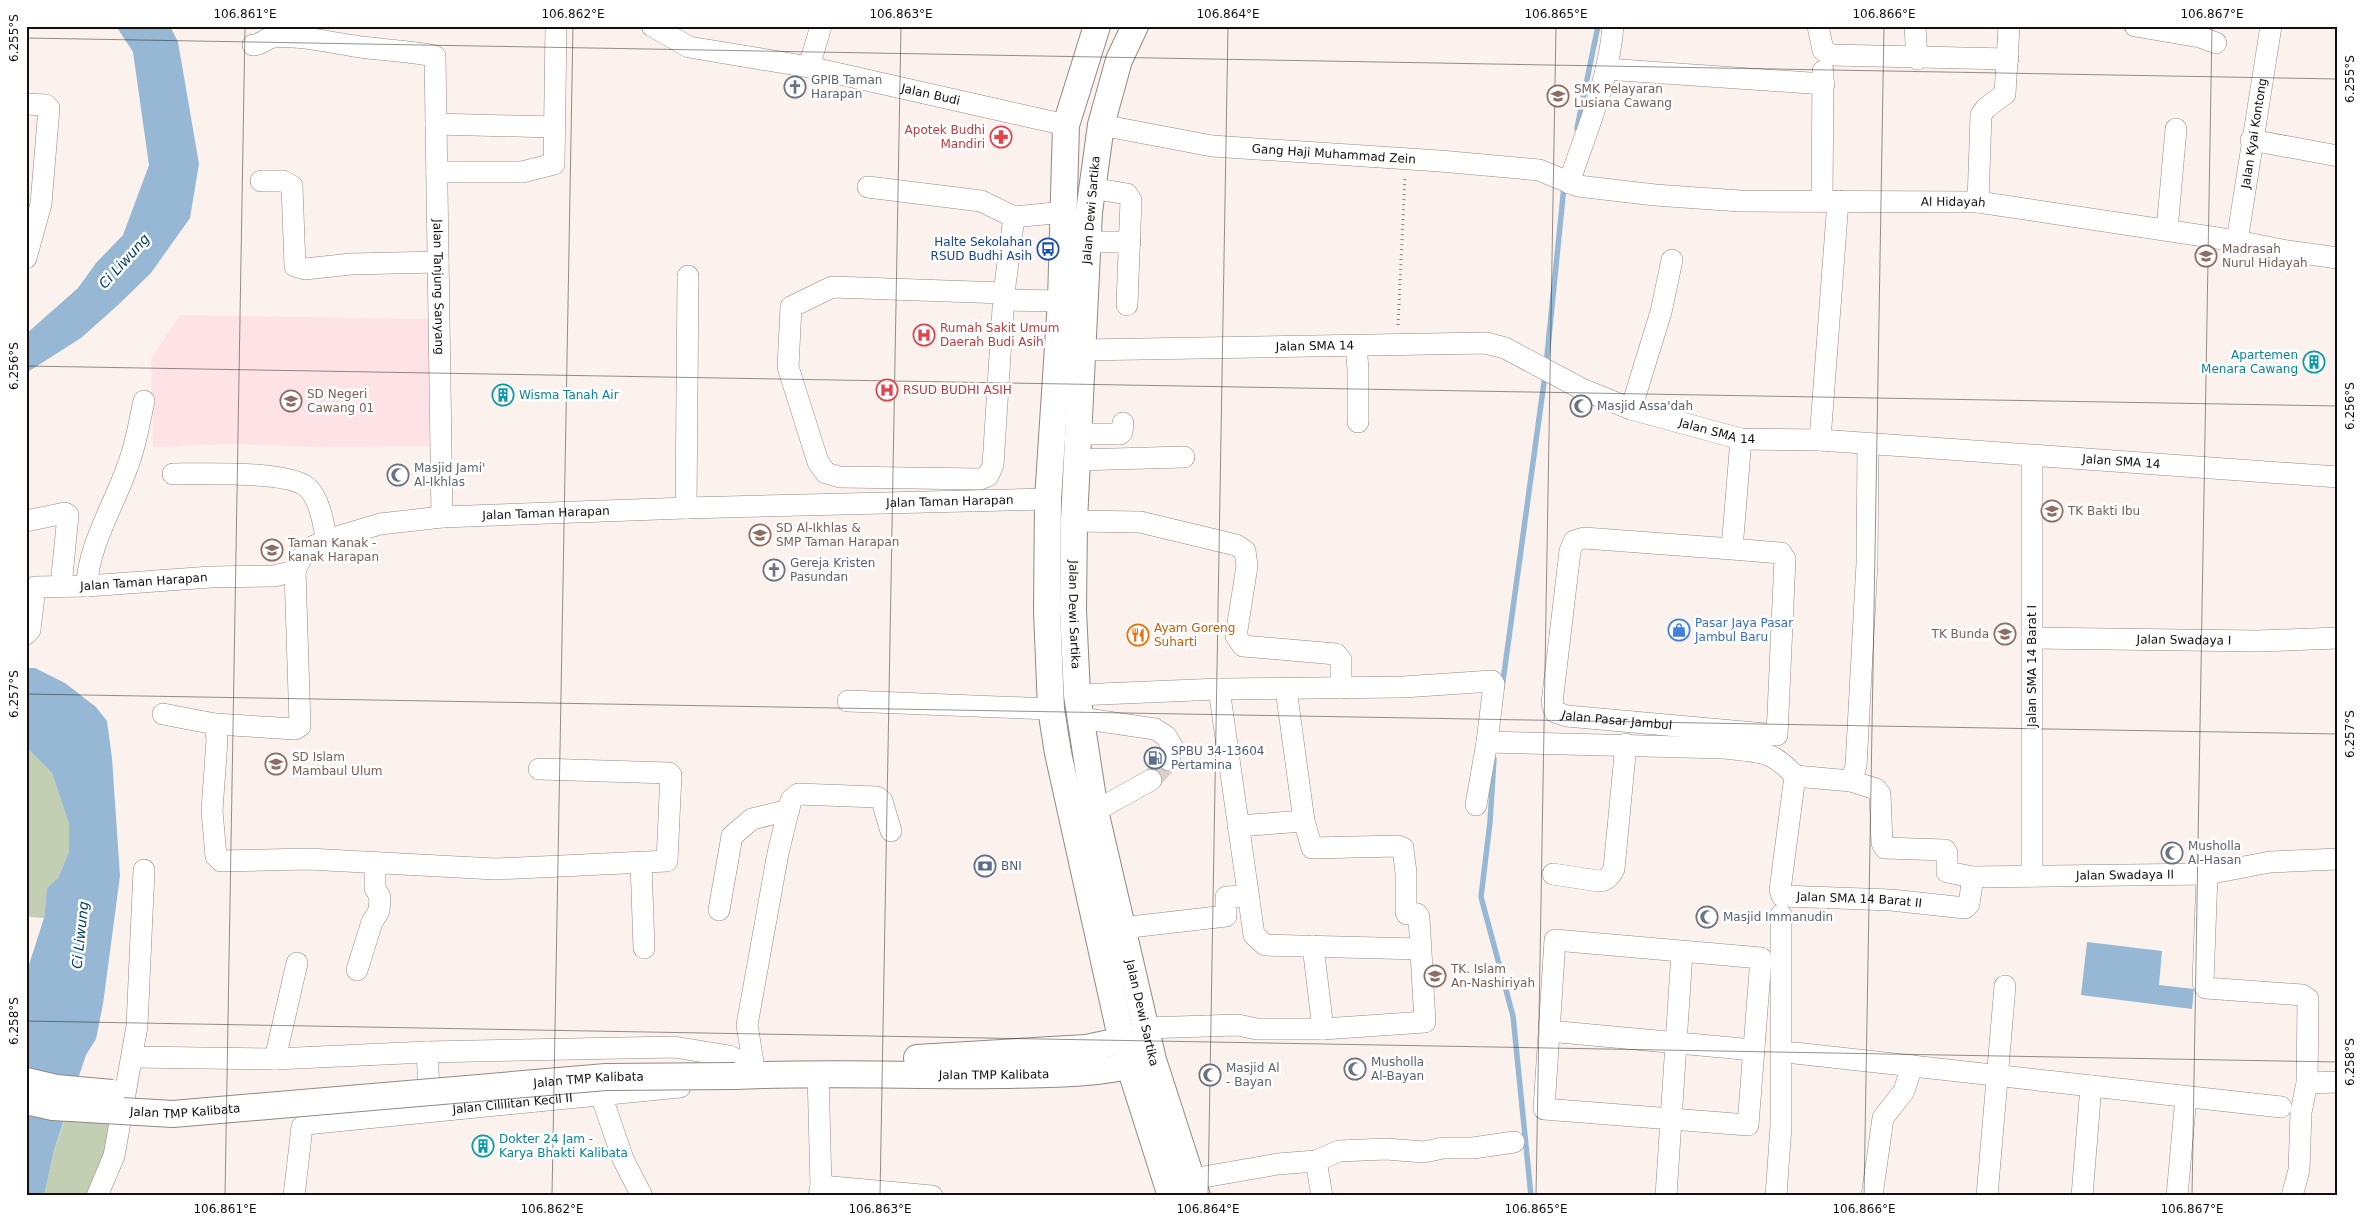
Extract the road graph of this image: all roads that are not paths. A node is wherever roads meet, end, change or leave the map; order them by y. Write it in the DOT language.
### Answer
graph roads {
  1 [pos="556,26"];
  2 [pos="821,26"];
  3 [pos="1097,26"];
  4 [pos="1135,26"];
  5 [pos="1613,26"];
  6 [pos="1818,26"];
  7 [pos="1915,26"];
  8 [pos="2009,26"];
  9 [pos="2135,26"];
  10 [pos="2271,26"];
  11 [pos="657,27"];
  12 [pos="2216,42"];
  13 [pos="253,45"];
  14 [pos="1823,50"];
  15 [pos="1917,59"];
  16 [pos="2008,59"];
  17 [pos="810,67"];
  18 [pos="1606,69"];
  19 [pos="1824,84"];
  20 [pos="26,104"];
  21 [pos="436,124"];
  22 [pos="1066,125"];
  23 [pos="1101,125"];
  24 [pos="553,126"];
  25 [pos="2176,129"];
  26 [pos="2251,140"];
  27 [pos="2338,156"];
  28 [pos="436,172"];
  29 [pos="1561,179"];
  30 [pos="261,181"];
  31 [pos="868,187"];
  32 [pos="1091,188"];
  33 [pos="1830,201"];
  34 [pos="1978,202"];
  35 [pos="1065,212"];
  36 [pos="1014,218"];
  37 [pos="2167,230"];
  38 [pos="30,231"];
  39 [pos="2237,241"];
  40 [pos="1087,242"];
  41 [pos="1130,242"];
  42 [pos="26,258"];
  43 [pos="2338,258"];
  44 [pos="1672,260"];
  45 [pos="438,262"];
  46 [pos="688,276"];
  47 [pos="1004,296"];
  48 [pos="1061,301"];
  49 [pos="1127,305"];
  50 [pos="1356,346"];
  51 [pos="1082,350"];
  52 [pos="144,402"];
  53 [pos="1631,409"];
  54 [pos="1358,422"];
  55 [pos="1122,423"];
  56 [pos="1078,434"];
  57 [pos="1740,439"];
  58 [pos="1820,440"];
  59 [pos="1868,445"];
  60 [pos="2032,456"];
  61 [pos="1184,457"];
  62 [pos="1077,460"];
  63 [pos="173,474"];
  64 [pos="2338,477"];
  65 [pos="1048,499"];
  66 [pos="686,508"];
  67 [pos="442,517"];
  68 [pos="26,521"];
  69 [pos="1074,521"];
  70 [pos="327,540"];
  71 [pos="1732,549"];
  72 [pos="294,570"];
  73 [pos="61,586"];
  74 [pos="87,586"];
  75 [pos="26,634"];
  76 [pos="2032,638"];
  77 [pos="2338,638"];
  78 [pos="1341,688"];
  79 [pos="1218,689"];
  80 [pos="1286,689"];
  81 [pos="848,701"];
  82 [pos="1079,706"];
  83 [pos="1051,709"];
  84 [pos="163,714"];
  85 [pos="216,724"];
  86 [pos="1493,742"];
  87 [pos="1626,744"];
  88 [pos="1775,745"];
  89 [pos="1169,760"];
  90 [pos="539,769"];
  91 [pos="1795,776"];
  92 [pos="1151,780"];
  93 [pos="1851,780"];
  94 [pos="1476,805"];
  95 [pos="789,810"];
  96 [pos="1095,810"];
  97 [pos="1304,821"];
  98 [pos="1238,826"];
  99 [pos="890,831"];
  100 [pos="2338,859"];
  101 [pos="375,862"];
  102 [pos="641,863"];
  103 [pos="144,870"];
  104 [pos="1553,874"];
  105 [pos="2207,874"];
  106 [pos="2032,876"];
  107 [pos="1973,877"];
  108 [pos="1247,896"];
  109 [pos="719,910"];
  110 [pos="1781,915"];
  111 [pos="1122,928"];
  112 [pos="1313,946"];
  113 [pos="644,948"];
  114 [pos="1420,949"];
  115 [pos="1682,952"];
  116 [pos="297,963"];
  117 [pos="357,970"];
  118 [pos="2005,986"];
  119 [pos="1323,1030"];
  120 [pos="1146,1031"];
  121 [pos="1549,1031"];
  122 [pos="1122,1042"];
  123 [pos="1676,1042"];
  124 [pos="1754,1050"];
  125 [pos="427,1052"];
  126 [pos="1795,1053"];
  127 [pos="132,1058"];
  128 [pos="274,1059"];
  129 [pos="1141,1063"];
  130 [pos="741,1066"];
  131 [pos="1912,1066"];
  132 [pos="805,1073"];
  133 [pos="1997,1076"];
  134 [pos="26,1081"];
  135 [pos="2338,1082"];
  136 [pos="2307,1083"];
  137 [pos="2091,1086"];
  138 [pos="601,1096"];
  139 [pos="2186,1097"];
  140 [pos="26,1101"];
  141 [pos="2281,1107"];
  142 [pos="430,1112"];
  143 [pos="1671,1119"];
  144 [pos="1514,1142"];
  145 [pos="1316,1161"];
  146 [pos="1194,1187"];
  147 [pos="820,1191"];
  148 [pos="97,1196"];
  149 [pos="294,1196"];
  150 [pos="642,1196"];
  151 [pos="932,1196"];
  152 [pos="1171,1196"];
  153 [pos="1322,1196"];
  154 [pos="1666,1196"];
  155 [pos="1776,1196"];
  156 [pos="1872,1196"];
  157 [pos="1987,1196"];
  158 [pos="2082,1196"];
  159 [pos="2177,1196"];
  160 [pos="2292,1196"];
  1 -- 24 [label="street"];
  2 -- 17 [label="street"];
  3 -- 22 [label="main road, Jalan Dewi Sartika"];
  4 -- 23 [label="main road, Jalan Dewi Sartika"];
  5 -- 18 [label="street"];
  6 -- 14 [label="street"];
  7 -- 15 [label="street"];
  8 -- 16 [label="street"];
  9 -- 12 [label="street"];
  10 -- 26 [label="street, Jalan Kyai Kontong"];
  11 -- 17 [label="street, Jalan Budi"];
  13 -- 21 [label="street, Jalan Tanjung Sanyang"];
  14 -- 15 [label="street"];
  14 -- 19 [label="street"];
  15 -- 16 [label="street"];
  16 -- 34 [label="street"];
  17 -- 22 [label="street, Jalan Budi"];
  18 -- 19 [label="street"];
  18 -- 29 [label="street"];
  19 -- 33 [label="street"];
  20 -- 38 [label="street"];
  21 -- 24 [label="street"];
  21 -- 28 [label="street, Jalan Tanjung Sanyang"];
  22 -- 35 [label="main road, Jalan Dewi Sartika"];
  23 -- 29 [label="street, Gang Haji Muhammad Zein"];
  23 -- 32 [label="main road, Jalan Dewi Sartika"];
  24 -- 28 [label="street"];
  25 -- 37 [label="street"];
  26 -- 27 [label="street"];
  26 -- 39 [label="street, Jalan Kyai Kontong"];
  28 -- 45 [label="street, Jalan Tanjung Sanyang"];
  29 -- 33 [label="street, Al Hidayah"];
  30 -- 45 [label="street"];
  31 -- 36 [label="street"];
  32 -- 40 [label="main road, Jalan Dewi Sartika"];
  32 -- 41 [label="street"];
  33 -- 34 [label="street, Al Hidayah"];
  33 -- 58 [label="street"];
  34 -- 37 [label="street, Al Hidayah"];
  35 -- 36 [label="street"];
  35 -- 48 [label="main road, Jalan Dewi Sartika"];
  36 -- 47 [label="street"];
  37 -- 39 [label="street, Al Hidayah"];
  38 -- 42 [label="street"];
  39 -- 43 [label="street, Al Hidayah"];
  40 -- 41 [label="street"];
  40 -- 51 [label="main road, Jalan Dewi Sartika"];
  41 -- 49 [label="street"];
  44 -- 53 [label="street"];
  45 -- 67 [label="street, Jalan Tanjung Sanyang"];
  46 -- 66 [label="street"];
  47 -- 47 [label="street"];
  47 -- 48 [label="street"];
  48 -- 65 [label="main road, Jalan Dewi Sartika"];
  50 -- 51 [label="street, Jalan SMA 14"];
  50 -- 53 [label="street, Jalan SMA 14"];
  50 -- 54 [label="street"];
  51 -- 56 [label="main road, Jalan Dewi Sartika"];
  52 -- 74 [label="street"];
  53 -- 57 [label="street, Jalan SMA 14"];
  55 -- 56 [label="street"];
  56 -- 62 [label="main road, Jalan Dewi Sartika"];
  57 -- 58 [label="street, Jalan SMA 14"];
  57 -- 71 [label="street"];
  58 -- 59 [label="street, Jalan SMA 14"];
  59 -- 60 [label="street, Jalan SMA 14"];
  59 -- 93 [label="street"];
  60 -- 64 [label="street, Jalan SMA 14"];
  60 -- 76 [label="street, Jalan SMA 14 Barat I"];
  61 -- 62 [label="street"];
  62 -- 69 [label="main road, Jalan Dewi Sartika"];
  63 -- 70 [label="street"];
  65 -- 66 [label="street, Jalan Taman Harapan"];
  65 -- 83 [label="main road, Jalan Dewi Sartika"];
  66 -- 67 [label="street, Jalan Taman Harapan"];
  67 -- 70 [label="street, Jalan Taman Harapan"];
  68 -- 73 [label="street"];
  69 -- 78 [label="street"];
  69 -- 82 [label="main road, Jalan Dewi Sartika"];
  70 -- 72 [label="street, Jalan Taman Harapan"];
  71 -- 88 [label="street, Jalan Pasar Jambul"];
  71 -- 88 [label="street, Jalan Pasar Jambul"];
  72 -- 74 [label="street, Jalan Taman Harapan"];
  72 -- 85 [label="street"];
  73 -- 74 [label="street, Jalan Taman Harapan"];
  73 -- 75 [label="street, Jalan Taman Harapan"];
  76 -- 77 [label="street, Jalan Swadaya I"];
  76 -- 106 [label="street, Jalan SMA 14 Barat I"];
  78 -- 80 [label="street"];
  78 -- 86 [label="street"];
  79 -- 80 [label="street"];
  79 -- 82 [label="street"];
  79 -- 98 [label="street"];
  80 -- 97 [label="street"];
  81 -- 83 [label="street"];
  82 -- 89 [label="street"];
  82 -- 96 [label="main road, Jalan Dewi Sartika"];
  83 -- 122 [label="main road, Jalan Dewi Sartika"];
  84 -- 85 [label="street"];
  85 -- 101 [label="street"];
  86 -- 87 [label="street"];
  86 -- 94 [label="street"];
  87 -- 88 [label="street"];
  87 -- 104 [label="street"];
  88 -- 91 [label="street"];
  90 -- 102 [label="street"];
  91 -- 93 [label="street"];
  91 -- 107 [label="street, Jalan SMA 14 Barat II"];
  92 -- 96 [label="street"];
  93 -- 107 [label="street"];
  95 -- 99 [label="street"];
  95 -- 109 [label="street"];
  95 -- 130 [label="street"];
  96 -- 111 [label="main road, Jalan Dewi Sartika"];
  97 -- 98 [label="street"];
  97 -- 114 [label="street"];
  98 -- 108 [label="street"];
  100 -- 105 [label="street, Jalan Swadaya II"];
  101 -- 102 [label="street"];
  101 -- 117 [label="street"];
  102 -- 113 [label="street"];
  103 -- 127 [label="street"];
  105 -- 106 [label="street, Jalan Swadaya II"];
  105 -- 136 [label="street"];
  106 -- 107 [label="street"];
  108 -- 111 [label="street"];
  108 -- 112 [label="street"];
  110 -- 155 [label="street"];
  111 -- 120 [label="main road, Jalan Dewi Sartika"];
  112 -- 114 [label="street"];
  112 -- 119 [label="street"];
  114 -- 119 [label="street"];
  115 -- 121 [label="street"];
  115 -- 123 [label="street"];
  115 -- 124 [label="street"];
  116 -- 128 [label="street"];
  118 -- 133 [label="street"];
  119 -- 120 [label="street"];
  120 -- 122 [label="main road, Jalan TMP Kalibata"];
  120 -- 129 [label="main road, Jalan Dewi Sartika"];
  121 -- 123 [label="street"];
  121 -- 143 [label="street"];
  122 -- 129 [label="main road, Jalan Dewi Sartika"];
  122 -- 130 [label="main road, Jalan TMP Kalibata"];
  123 -- 124 [label="street"];
  123 -- 143 [label="street"];
  124 -- 143 [label="street"];
  125 -- 128 [label="street"];
  125 -- 130 [label="street"];
  125 -- 142 [label="street"];
  126 -- 131 [label="street"];
  127 -- 128 [label="street"];
  127 -- 148 [label="street"];
  129 -- 132 [label="main road, Jalan TMP Kalibata"];
  129 -- 146 [label="main road, Jalan Dewi Sartika"];
  129 -- 152 [label="main road, Jalan Dewi Sartika"];
  130 -- 132 [label="main road, Jalan TMP Kalibata"];
  130 -- 134 [label="main road, Jalan TMP Kalibata, bridge"];
  130 -- 140 [label="main road, Jalan TMP Kalibata, bridge"];
  131 -- 133 [label="street"];
  131 -- 156 [label="street"];
  132 -- 138 [label="street, Jalan Cililitan Kecil II"];
  132 -- 147 [label="street"];
  133 -- 137 [label="street"];
  133 -- 157 [label="street"];
  135 -- 136 [label="street"];
  136 -- 160 [label="street"];
  137 -- 139 [label="street"];
  137 -- 158 [label="street"];
  138 -- 142 [label="street, Jalan Cililitan Kecil II"];
  138 -- 150 [label="street"];
  139 -- 141 [label="street"];
  139 -- 159 [label="street"];
  142 -- 149 [label="street, Jalan Cililitan Kecil II"];
  143 -- 154 [label="street"];
  144 -- 145 [label="street"];
  145 -- 146 [label="street"];
  145 -- 153 [label="street"];
  147 -- 151 [label="street"];
}
